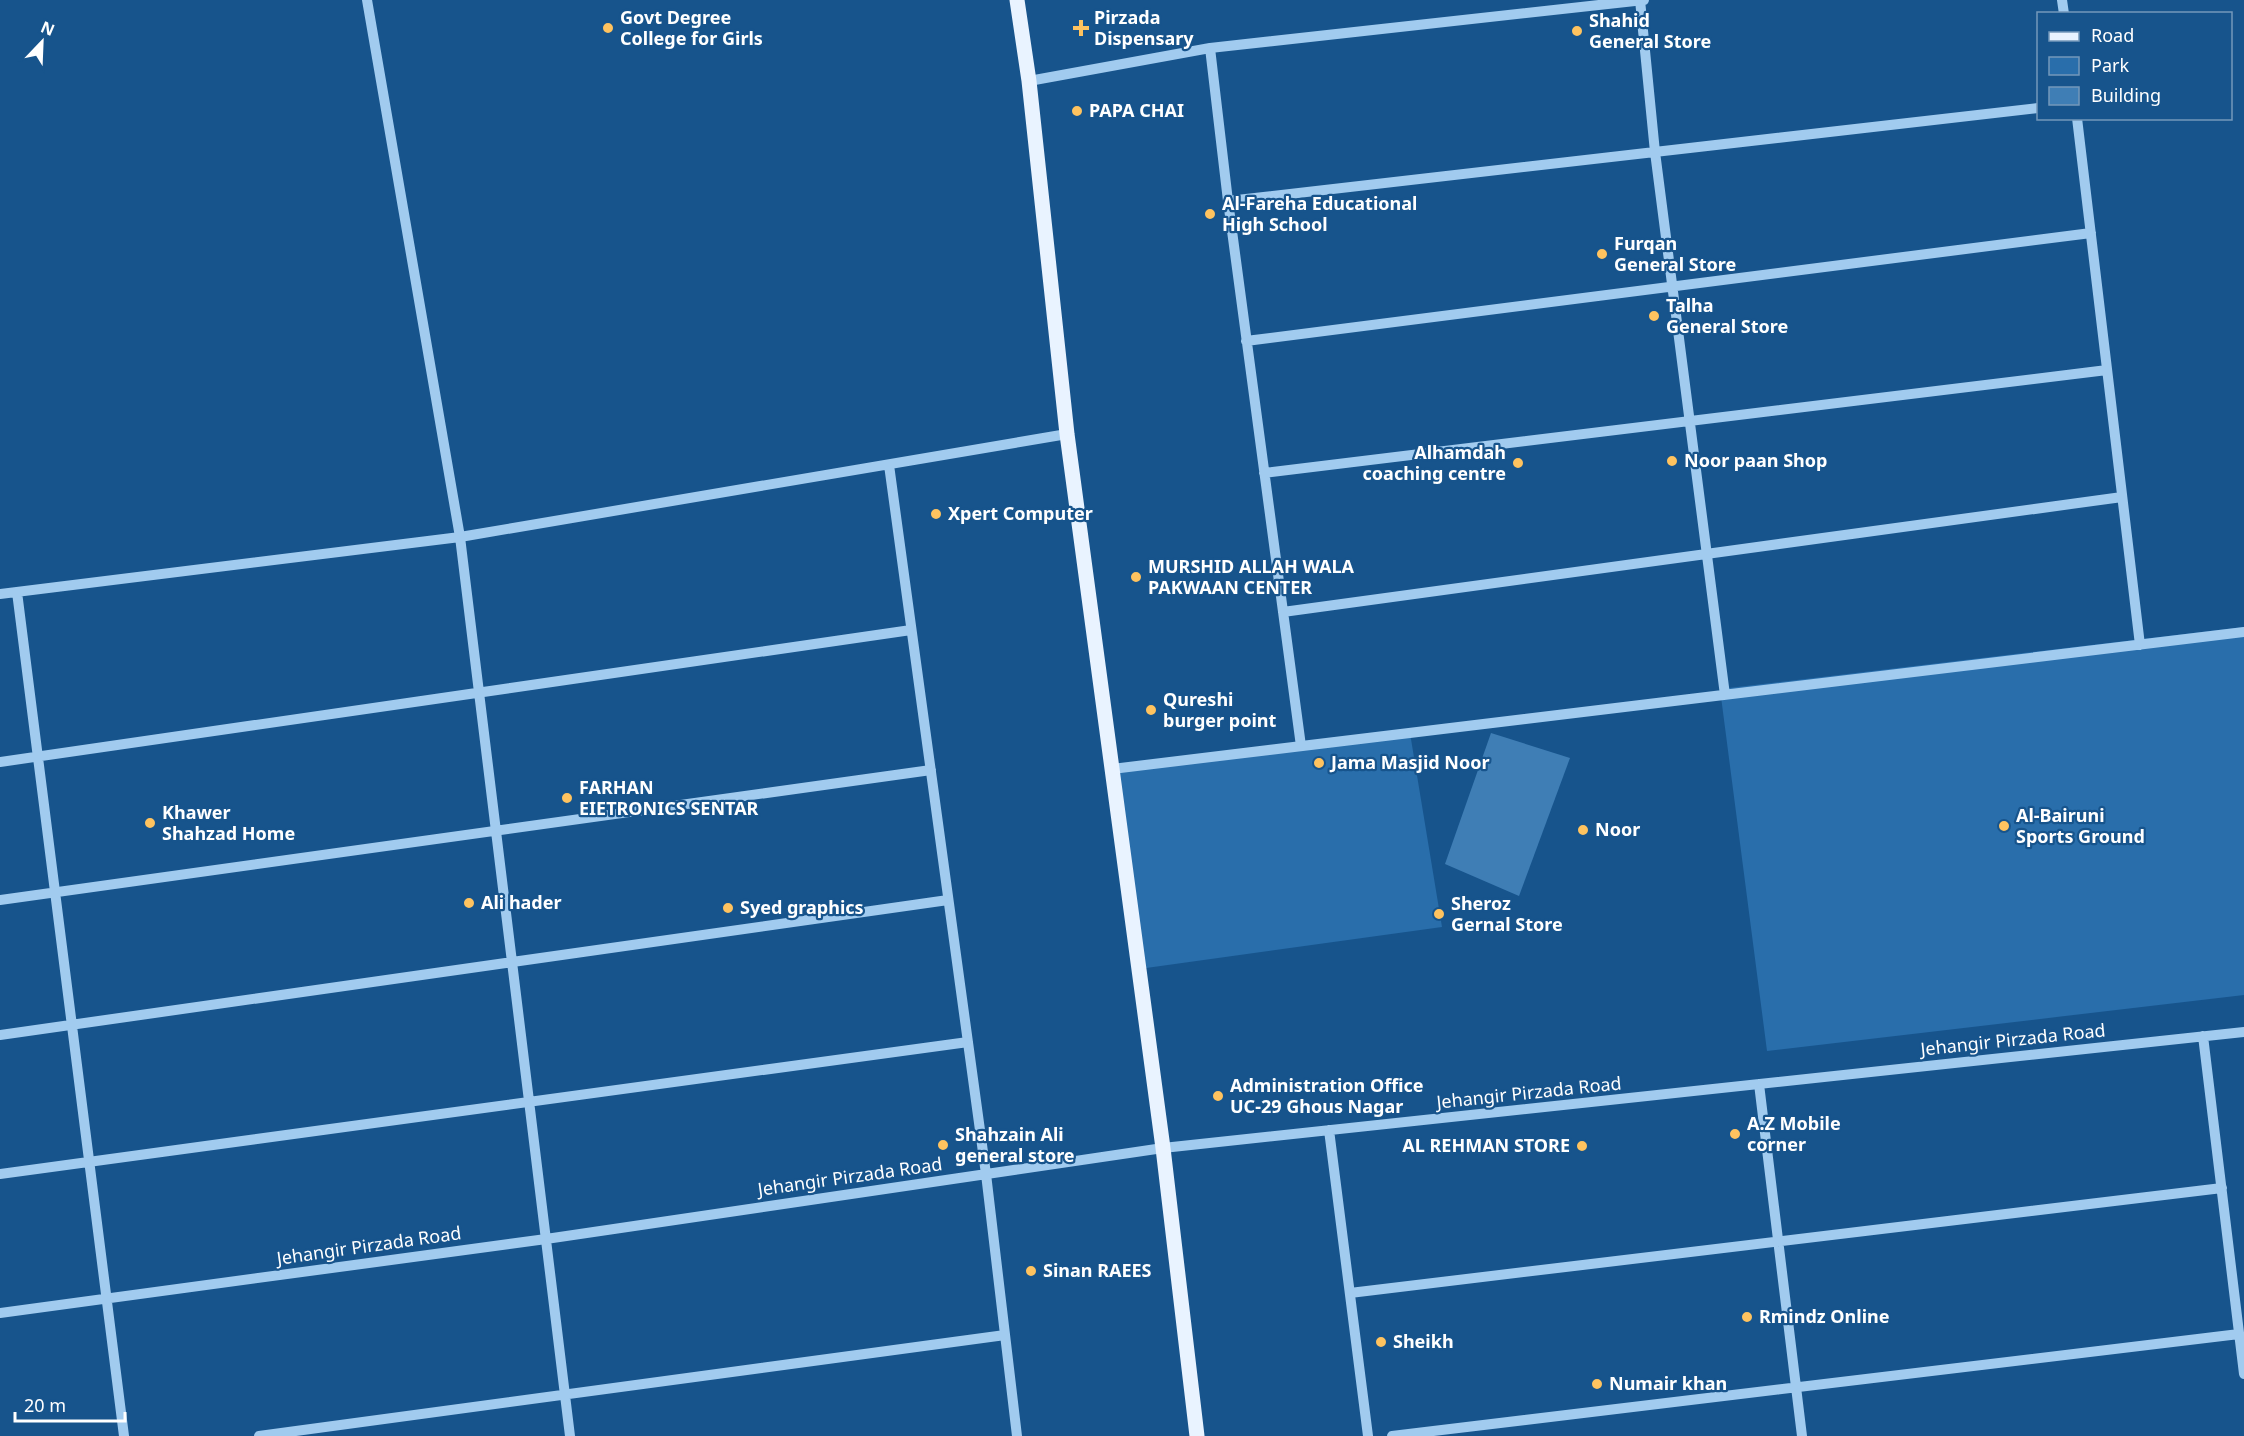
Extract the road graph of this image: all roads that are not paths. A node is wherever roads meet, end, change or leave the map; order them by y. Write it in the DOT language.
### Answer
graph roads {
  1 [pos="367,0"];
  2 [pos="1017,0"];
  3 [pos="1642,0"];
  4 [pos="1210,48"];
  5 [pos="1029,81"];
  6 [pos="2037,108"];
  7 [pos="2077,120"];
  8 [pos="1654,152"];
  9 [pos="1228,201"];
  10 [pos="2091,233"];
  11 [pos="1672,287"];
  12 [pos="1246,341"];
  13 [pos="2107,370"];
  14 [pos="1689,421"];
  15 [pos="1067,435"];
  16 [pos="889,465"];
  17 [pos="1264,472"];
  18 [pos="2122,497"];
  19 [pos="460,537"];
  20 [pos="1707,554"];
  21 [pos="17,592"];
  22 [pos="0,594"];
  23 [pos="1283,612"];
  24 [pos="911,630"];
  25 [pos="2244,632"];
  26 [pos="2140,645"];
  27 [pos="478,693"];
  28 [pos="1725,695"];
  29 [pos="1301,746"];
  30 [pos="38,757"];
  31 [pos="0,762"];
  32 [pos="1112,769"];
  33 [pos="931,770"];
  34 [pos="496,831"];
  35 [pos="55,892"];
  36 [pos="0,900"];
  37 [pos="948,900"];
  38 [pos="512,962"];
  39 [pos="71,1025"];
  40 [pos="2244,1032"];
  41 [pos="0,1035"];
  42 [pos="2203,1036"];
  43 [pos="968,1042"];
  44 [pos="1759,1084"];
  45 [pos="529,1102"];
  46 [pos="1329,1130"];
  47 [pos="1163,1148"];
  48 [pos="89,1162"];
  49 [pos="0,1174"];
  50 [pos="986,1174"];
  51 [pos="2222,1188"];
  52 [pos="546,1239"];
  53 [pos="1778,1241"];
  54 [pos="1350,1293"];
  55 [pos="106,1298"];
  56 [pos="0,1313"];
  57 [pos="2239,1334"];
  58 [pos="1005,1335"];
  59 [pos="2244,1374"];
  60 [pos="1796,1388"];
  61 [pos="565,1395"];
  62 [pos="124,1436"];
  63 [pos="259,1436"];
  64 [pos="570,1436"];
  65 [pos="1017,1436"];
  66 [pos="1197,1436"];
  67 [pos="1368,1436"];
  68 [pos="1392,1436"];
  69 [pos="1802,1436"];
  1 -- 19 [label="street"];
  2 -- 5 [label="main road"];
  3 -- 4 [label="street"];
  3 -- 8 [label="street"];
  4 -- 5 [label="street"];
  4 -- 9 [label="street"];
  5 -- 15 [label="main road"];
  6 -- 8 [label="street"];
  7 -- 10 [label="street"];
  8 -- 9 [label="street"];
  8 -- 11 [label="street"];
  9 -- 12 [label="street"];
  10 -- 11 [label="street"];
  10 -- 13 [label="street"];
  11 -- 12 [label="street"];
  11 -- 14 [label="street"];
  12 -- 17 [label="street"];
  13 -- 14 [label="street"];
  13 -- 18 [label="street"];
  14 -- 17 [label="street"];
  14 -- 20 [label="street"];
  15 -- 16 [label="street"];
  15 -- 32 [label="main road"];
  16 -- 19 [label="street"];
  16 -- 24 [label="street"];
  17 -- 23 [label="street"];
  18 -- 20 [label="street"];
  18 -- 26 [label="street"];
  19 -- 21 [label="street"];
  19 -- 27 [label="street"];
  20 -- 23 [label="street"];
  20 -- 28 [label="street"];
  21 -- 22 [label="street"];
  21 -- 30 [label="street"];
  23 -- 29 [label="street"];
  24 -- 27 [label="street"];
  24 -- 33 [label="street"];
  25 -- 26 [label="street"];
  26 -- 28 [label="street"];
  27 -- 30 [label="street"];
  27 -- 34 [label="street"];
  28 -- 29 [label="street"];
  29 -- 32 [label="street"];
  30 -- 31 [label="street"];
  30 -- 35 [label="street"];
  32 -- 47 [label="main road"];
  33 -- 34 [label="street"];
  33 -- 37 [label="street"];
  34 -- 35 [label="street"];
  34 -- 38 [label="street"];
  35 -- 36 [label="street"];
  35 -- 39 [label="street"];
  37 -- 38 [label="street"];
  37 -- 43 [label="street"];
  38 -- 39 [label="street"];
  38 -- 45 [label="street"];
  39 -- 41 [label="street"];
  39 -- 48 [label="street"];
  40 -- 42 [label="street, Jehangir Pirzada Road"];
  42 -- 44 [label="street, Jehangir Pirzada Road"];
  42 -- 51 [label="street"];
  43 -- 45 [label="street"];
  43 -- 50 [label="street"];
  44 -- 46 [label="street, Jehangir Pirzada Road"];
  44 -- 53 [label="street"];
  45 -- 48 [label="street"];
  45 -- 52 [label="street"];
  46 -- 47 [label="street, Jehangir Pirzada Road"];
  46 -- 54 [label="street"];
  47 -- 50 [label="street, Jehangir Pirzada Road"];
  47 -- 66 [label="main road"];
  48 -- 49 [label="street"];
  48 -- 55 [label="street"];
  50 -- 52 [label="street, Jehangir Pirzada Road"];
  50 -- 58 [label="street"];
  51 -- 53 [label="street"];
  51 -- 57 [label="street"];
  52 -- 55 [label="street, Jehangir Pirzada Road"];
  52 -- 61 [label="street"];
  53 -- 54 [label="street"];
  53 -- 60 [label="street"];
  54 -- 67 [label="street"];
  55 -- 56 [label="street, Jehangir Pirzada Road"];
  55 -- 62 [label="street"];
  57 -- 59 [label="street"];
  57 -- 60 [label="street"];
  58 -- 61 [label="street"];
  58 -- 65 [label="street"];
  60 -- 68 [label="street"];
  60 -- 69 [label="street"];
  61 -- 63 [label="street"];
  61 -- 64 [label="street"];
}
